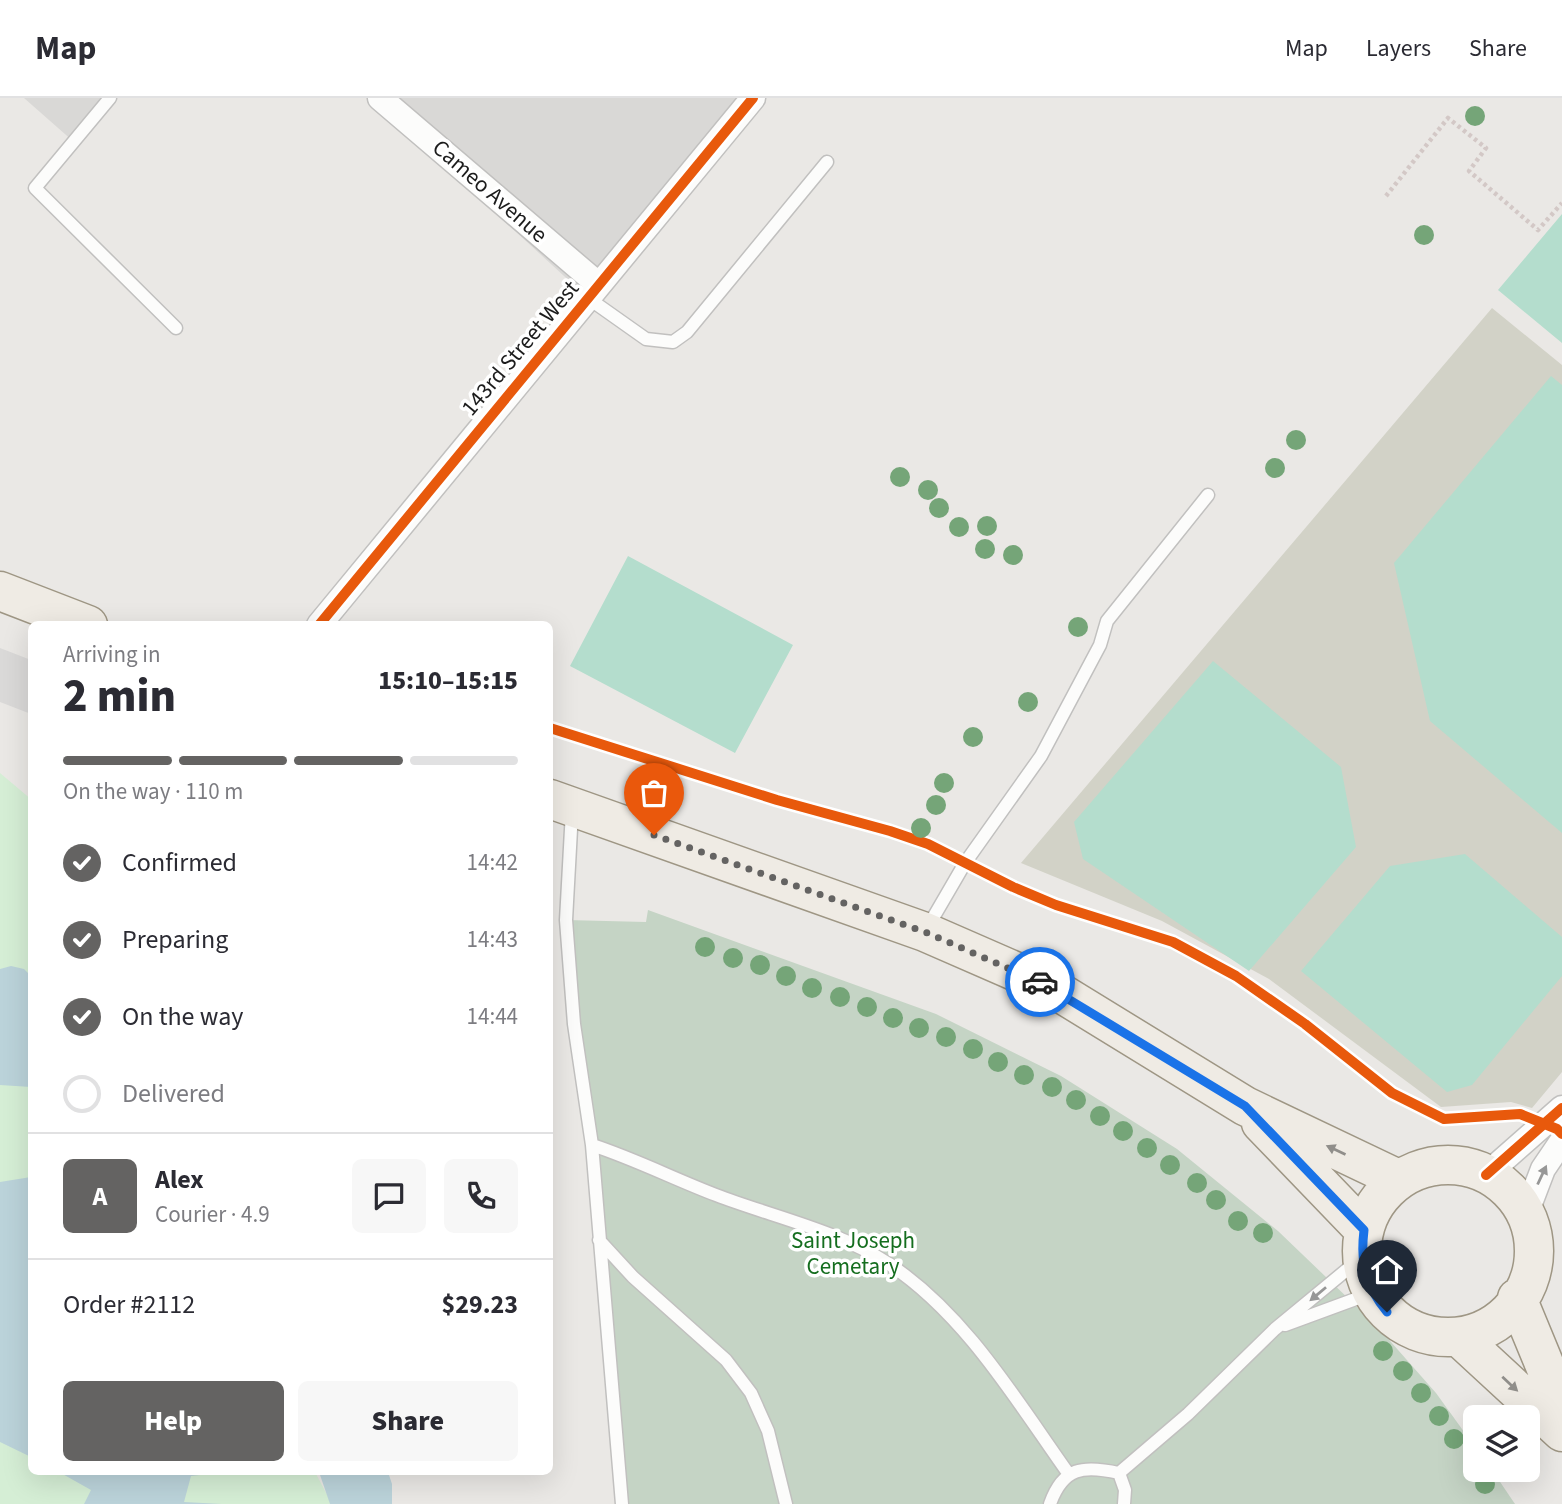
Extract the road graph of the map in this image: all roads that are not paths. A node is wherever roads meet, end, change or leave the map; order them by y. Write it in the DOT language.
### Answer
graph roads {
  1 [pos="110,98"];
  2 [pos="380,98"];
  3 [pos="753,98"];
  4 [pos="827,162"];
  5 [pos="594,291"];
  6 [pos="176,328"];
  7 [pos="1208,495"];
  8 [pos="0,591"];
  9 [pos="78,621"];
  10 [pos="322,621"];
  11 [pos="561,803"];
  12 [pos="925,932"];
  13 [pos="1245,1106"];
  14 [pos="1562,1108"];
  15 [pos="1562,1141"];
  16 [pos="592,1145"];
  17 [pos="1486,1175"];
  18 [pos="1398,1179"];
  19 [pos="1527,1210"];
  20 [pos="599,1240"];
  21 [pos="1366,1261"];
  22 [pos="1517,1298"];
  23 [pos="1275,1329"];
  24 [pos="1460,1338"];
  25 [pos="1562,1407"];
  26 [pos="1562,1432"];
  27 [pos="1068,1473"];
  28 [pos="1119,1473"];
  29 [pos="622,1504"];
  30 [pos="786,1504"];
  31 [pos="1050,1504"];
  32 [pos="1124,1504"];
  1 -- 6 [label="lane"];
  2 -- 5 [label="street, Cameo Avenue"];
  3 -- 5 [label="street, 143rd Street West"];
  4 -- 5 [label="lane"];
  5 -- 10 [label="street, 143rd Street West"];
  7 -- 12 [label="lane"];
  8 -- 9 [label="main road"];
  11 -- 12 [label="main road"];
  11 -- 16 [label="lane"];
  12 -- 13 [label="main road"];
  18 -- 13 [label="main road, one-way"];
  13 -- 21 [label="main road"];
  14 -- 17 [label="street"];
  19 -- 15 [label="street, one-way"];
  16 -- 20 [label="lane"];
  16 -- 27 [label="lane"];
  17 -- 18 [label="main road"];
  17 -- 19 [label="main road"];
  18 -- 21 [label="main road"];
  19 -- 22 [label="main road"];
  20 -- 29 [label="lane"];
  20 -- 30 [label="lane"];
  21 -- 23 [label="lane, one-way"];
  21 -- 23 [label="lane"];
  21 -- 24 [label="main road"];
  22 -- 24 [label="main road"];
  22 -- 25 [label="main road"];
  23 -- 28 [label="lane"];
  24 -- 26 [label="main road, one-way"];
  27 -- 28 [label="lane"];
  27 -- 31 [label="lane"];
  28 -- 32 [label="lane"];
}
